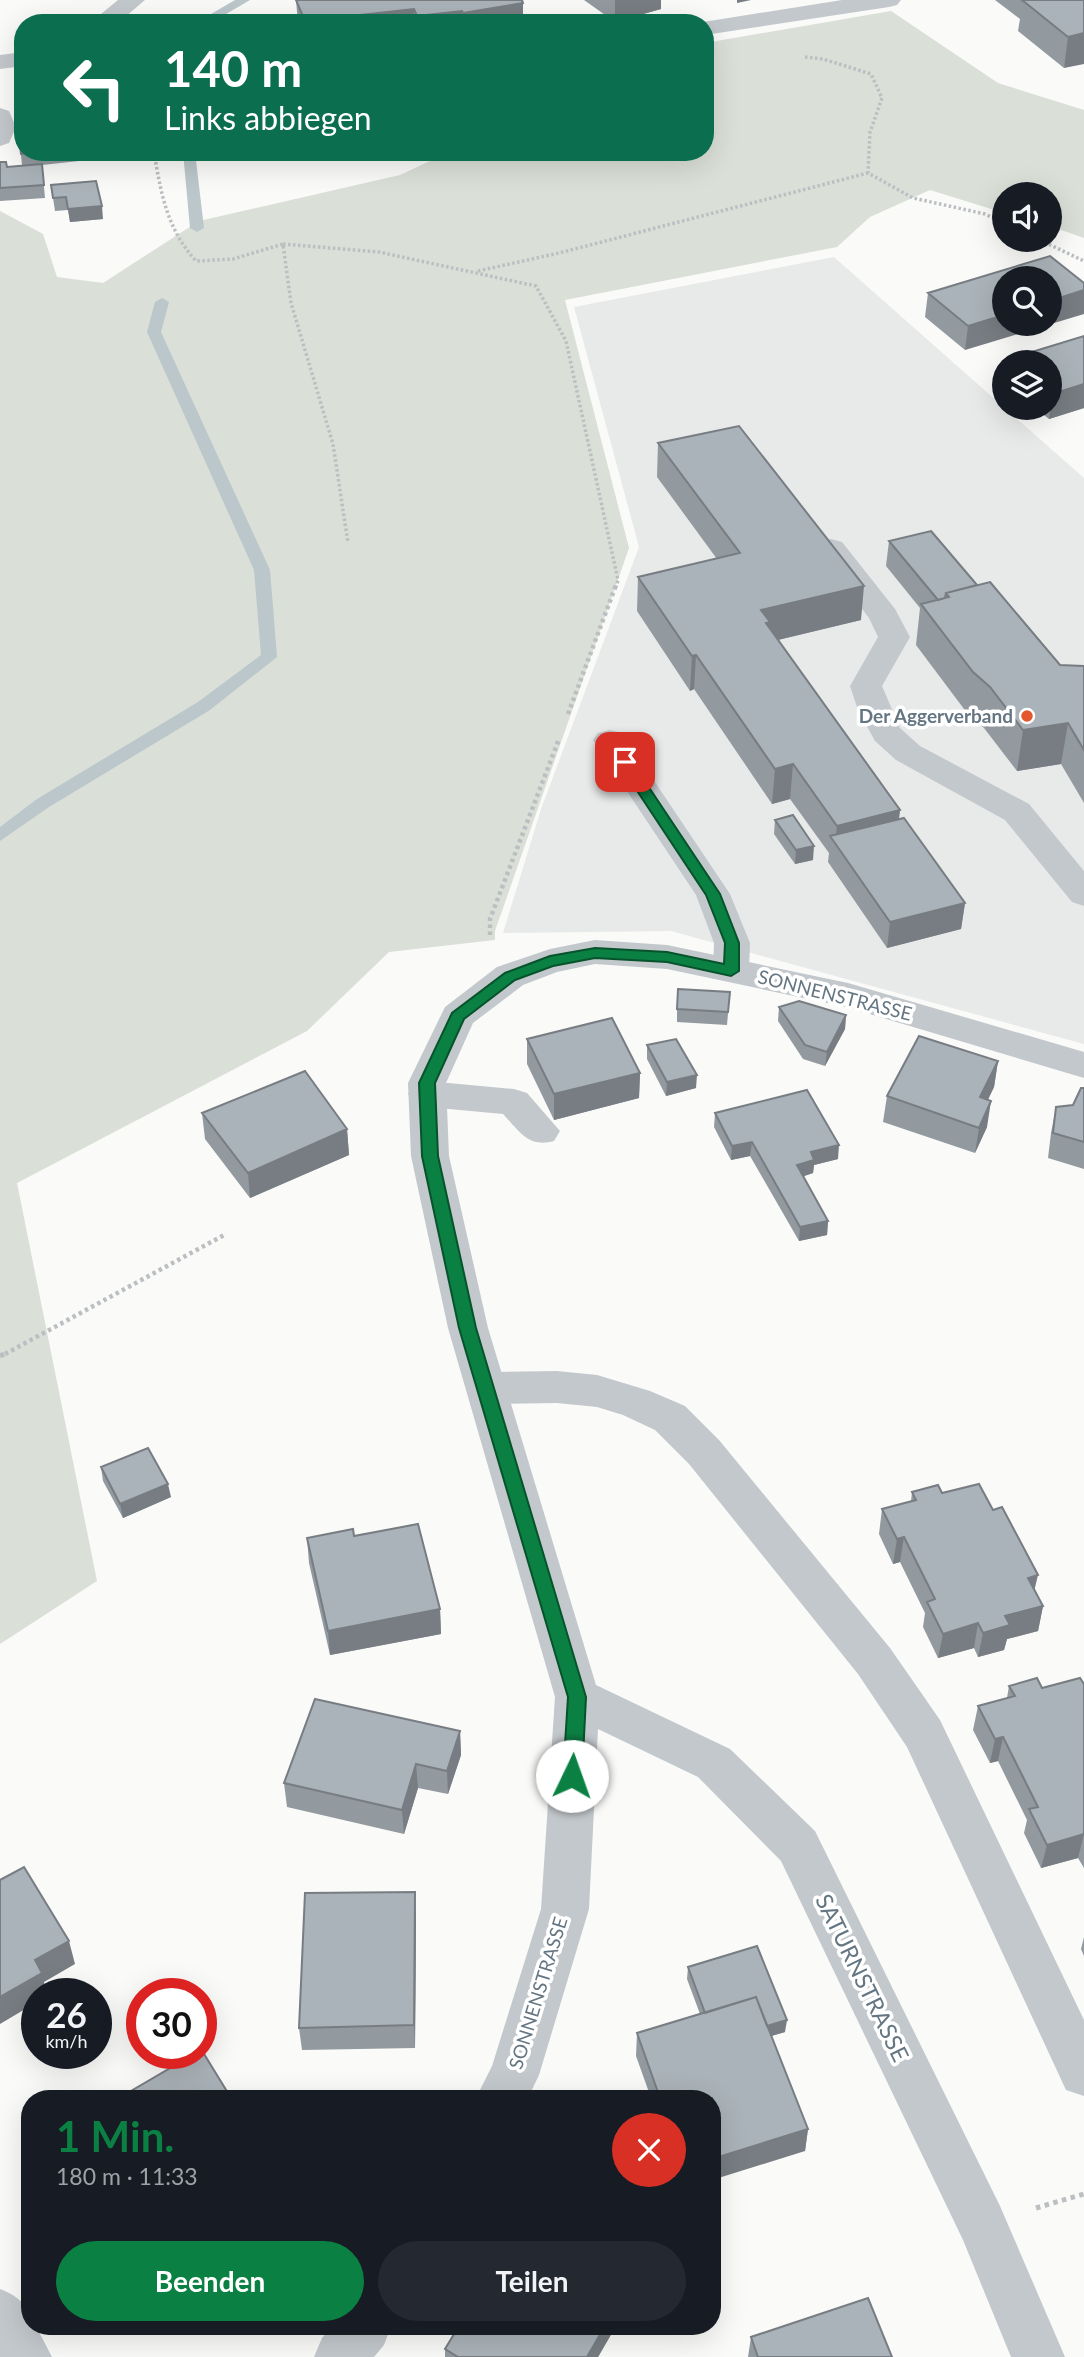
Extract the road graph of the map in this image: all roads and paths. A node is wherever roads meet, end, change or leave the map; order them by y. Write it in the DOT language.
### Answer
graph roads {
  1 [pos="133,0"];
  2 [pos="889,0"];
  3 [pos="114,14"];
  4 [pos="714,27"];
  5 [pos="799,56"];
  6 [pos="0,116"];
  7 [pos="0,138"];
  8 [pos="155,161"];
  9 [pos="868,173"];
  10 [pos="992,217"];
  11 [pos="283,244"];
  12 [pos="1062,250"];
  13 [pos="1084,261"];
  14 [pos="473,272"];
  15 [pos="811,521"];
  16 [pos="348,542"];
  17 [pos="566,718"];
  18 [pos="562,730"];
  19 [pos="610,740"];
  20 [pos="1084,894"];
  21 [pos="489,939"];
  22 [pos="731,971"];
  23 [pos="1084,1065"];
  24 [pos="427,1094"];
  25 [pos="541,1131"];
  26 [pos="226,1234"];
  27 [pos="0,1356"];
  28 [pos="486,1388"];
  29 [pos="577,1697"];
  30 [pos="1084,2073"];
  31 [pos="506,2090"];
  32 [pos="0,2315"];
  33 [pos="358,2335"];
  34 [pos="25,2357"];
  35 [pos="341,2357"];
  36 [pos="1038,2357"];
  1 -- 3 [label="street"];
  2 -- 4 [label="street"];
  5 -- 9 [label="path"];
  6 -- 7 [label="street"];
  8 -- 11 [label="path"];
  9 -- 10 [label="path"];
  9 -- 14 [label="path"];
  11 -- 14 [label="path"];
  11 -- 16 [label="path"];
  12 -- 13 [label="path"];
  14 -- 17 [label="path"];
  15 -- 20 [label="street"];
  18 -- 21 [label="path"];
  19 -- 22 [label="street"];
  22 -- 23 [label="street, SONNENSTRASSE"];
  22 -- 24 [label="street, SONNENSTRASSE"];
  24 -- 25 [label="street"];
  24 -- 28 [label="street, SONNENSTRASSE"];
  26 -- 27 [label="path"];
  28 -- 29 [label="street, SONNENSTRASSE"];
  28 -- 30 [label="street"];
  29 -- 31 [label="street, SONNENSTRASSE"];
  29 -- 36 [label="street, SATURNSTRASSE"];
  32 -- 34 [label="street"];
  33 -- 35 [label="street"];
}
